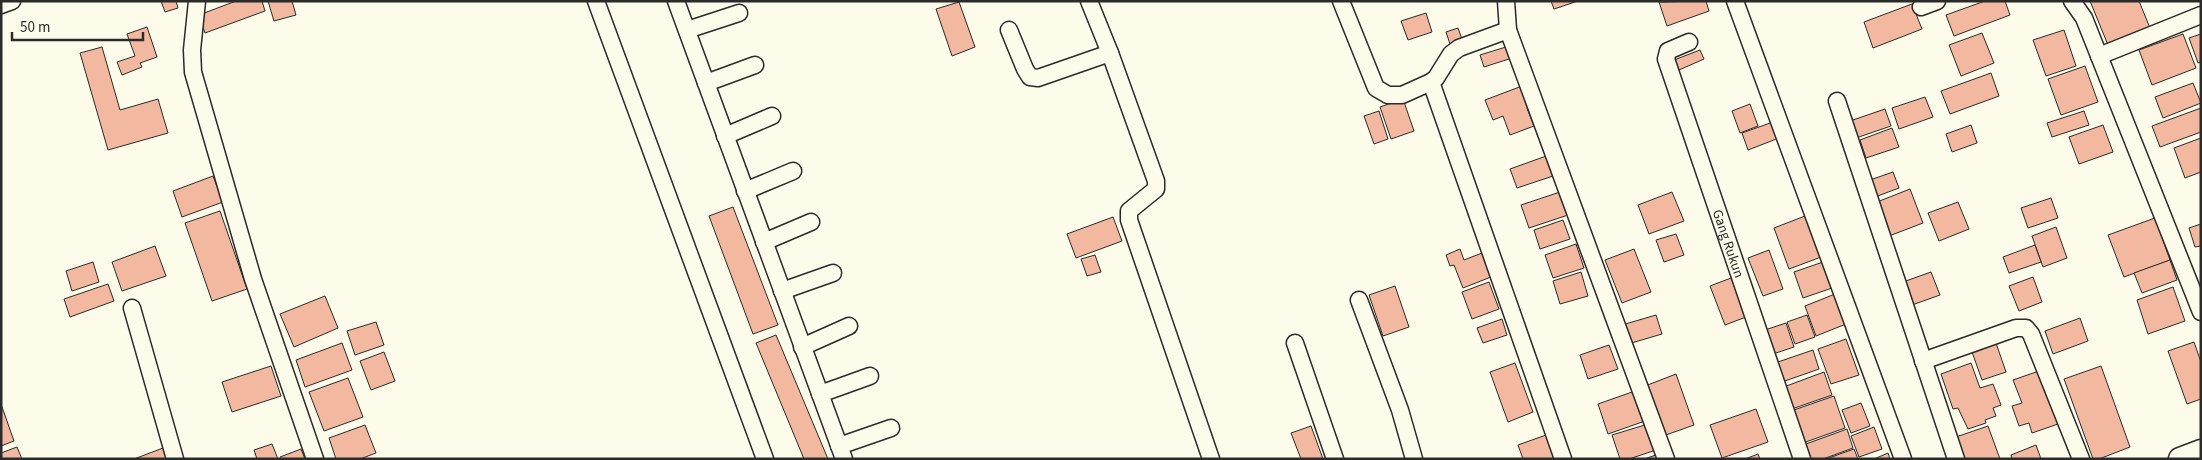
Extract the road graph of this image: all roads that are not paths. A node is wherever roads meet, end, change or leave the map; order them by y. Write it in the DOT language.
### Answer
graph roads {
  1 [pos="12,1"];
  2 [pos="197,1"];
  3 [pos="596,1"];
  4 [pos="676,1"];
  5 [pos="1088,1"];
  6 [pos="1341,1"];
  7 [pos="1506,1"];
  8 [pos="1735,1"];
  9 [pos="1937,1"];
  10 [pos="2072,1"];
  11 [pos="1,5"];
  12 [pos="1921,7"];
  13 [pos="739,13"];
  14 [pos="2201,15"];
  15 [pos="687,30"];
  16 [pos="1009,30"];
  17 [pos="1508,30"];
  18 [pos="1689,42"];
  19 [pos="1110,53"];
  20 [pos="2099,56"];
  21 [pos="755,65"];
  22 [pos="1431,82"];
  23 [pos="706,83"];
  24 [pos="1837,101"];
  25 [pos="772,116"];
  26 [pos="725,136"];
  27 [pos="793,171"];
  28 [pos="745,191"];
  29 [pos="811,222"];
  30 [pos="764,242"];
  31 [pos="833,273"];
  32 [pos="782,291"];
  33 [pos="1359,300"];
  34 [pos="132,308"];
  35 [pos="2201,312"];
  36 [pos="849,326"];
  37 [pos="1295,342"];
  38 [pos="802,347"];
  39 [pos="1923,361"];
  40 [pos="870,376"];
  41 [pos="820,394"];
  42 [pos="891,428"];
  43 [pos="2201,451"];
  44 [pos="841,452"];
  45 [pos="175,459"];
  46 [pos="315,459"];
  47 [pos="765,459"];
  48 [pos="1211,459"];
  49 [pos="1335,459"];
  50 [pos="1414,459"];
  51 [pos="1563,459"];
  52 [pos="1666,459"];
  53 [pos="1802,459"];
  54 [pos="1903,459"];
  55 [pos="1956,459"];
  56 [pos="2082,459"];
  57 [pos="2180,459"];
  1 -- 11 [label="street"];
  2 -- 46 [label="street"];
  3 -- 47 [label="street"];
  4 -- 15 [label="street"];
  5 -- 19 [label="street"];
  6 -- 22 [label="street"];
  7 -- 17 [label="street"];
  8 -- 54 [label="street"];
  9 -- 12 [label="street"];
  10 -- 20 [label="street"];
  13 -- 15 [label="street"];
  14 -- 20 [label="street"];
  15 -- 23 [label="street"];
  16 -- 19 [label="street"];
  17 -- 22 [label="street"];
  17 -- 52 [label="street"];
  18 -- 53 [label="street, Gang Rukun"];
  19 -- 48 [label="street"];
  20 -- 35 [label="street"];
  21 -- 23 [label="street"];
  22 -- 51 [label="street"];
  23 -- 26 [label="street"];
  24 -- 39 [label="street"];
  25 -- 26 [label="street"];
  26 -- 28 [label="street"];
  27 -- 28 [label="street"];
  28 -- 30 [label="street"];
  29 -- 30 [label="street"];
  30 -- 32 [label="street"];
  31 -- 32 [label="street"];
  32 -- 38 [label="street"];
  33 -- 50 [label="street"];
  34 -- 45 [label="street"];
  36 -- 38 [label="street"];
  37 -- 49 [label="street"];
  38 -- 41 [label="street"];
  39 -- 55 [label="street"];
  39 -- 56 [label="street"];
  40 -- 41 [label="street"];
  41 -- 44 [label="street"];
  42 -- 44 [label="street"];
  43 -- 57 [label="street"];
}
